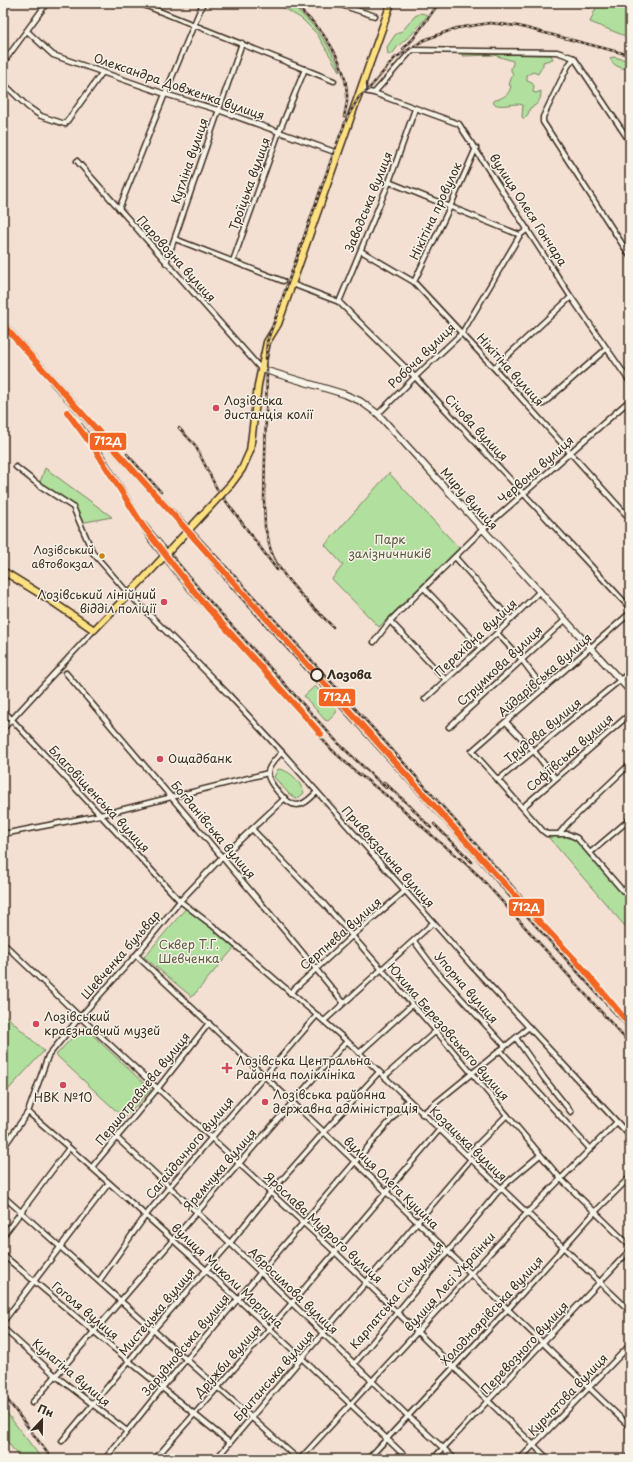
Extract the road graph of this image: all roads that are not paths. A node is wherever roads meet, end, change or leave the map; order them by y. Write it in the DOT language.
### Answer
graph roads {
  1 [pos="47,3"];
  2 [pos="139,3"];
  3 [pos="204,3"];
  4 [pos="335,3"];
  5 [pos="391,3"];
  6 [pos="584,3"];
  7 [pos="590,3"];
  8 [pos="374,16"];
  9 [pos="194,24"];
  10 [pos="27,31"];
  11 [pos="242,43"];
  12 [pos="574,58"];
  13 [pos="3,63"];
  14 [pos="305,69"];
  15 [pos="102,73"];
  16 [pos="334,81"];
  17 [pos="3,83"];
  18 [pos="364,86"];
  19 [pos="374,93"];
  20 [pos="165,94"];
  21 [pos="415,109"];
  22 [pos="218,110"];
  23 [pos="279,132"];
  24 [pos="630,142"];
  25 [pos="476,148"];
  26 [pos="332,151"];
  27 [pos="77,161"];
  28 [pos="389,182"];
  29 [pos="450,207"];
  30 [pos="119,209"];
  31 [pos="528,229"];
  32 [pos="520,235"];
  33 [pos="175,239"];
  34 [pos="361,251"];
  35 [pos="630,256"];
  36 [pos="233,261"];
  37 [pos="166,263"];
  38 [pos="283,280"];
  39 [pos="414,282"];
  40 [pos="292,284"];
  41 [pos="571,297"];
  42 [pos="339,302"];
  43 [pos="462,333"];
  44 [pos="606,349"];
  45 [pos="494,368"];
  46 [pos="261,369"];
  47 [pos="415,377"];
  48 [pos="630,382"];
  49 [pos="630,400"];
  50 [pos="543,404"];
  51 [pos="378,414"];
  52 [pos="570,453"];
  53 [pos="16,467"];
  54 [pos="524,494"];
  55 [pos="630,519"];
  56 [pos="482,530"];
  57 [pos="455,557"];
  58 [pos="4,574"];
  59 [pos="424,588"];
  60 [pos="540,591"];
  61 [pos="128,593"];
  62 [pos="630,608"];
  63 [pos="630,613"];
  64 [pos="511,620"];
  65 [pos="565,620"];
  66 [pos="390,621"];
  67 [pos="94,630"];
  68 [pos="497,633"];
  69 [pos="374,642"];
  70 [pos="481,648"];
  71 [pos="591,648"];
  72 [pos="522,660"];
  73 [pos="630,672"];
  74 [pos="66,673"];
  75 [pos="446,680"];
  76 [pos="620,680"];
  77 [pos="544,689"];
  78 [pos="630,691"];
  79 [pos="425,699"];
  80 [pos="3,710"];
  81 [pos="630,714"];
  82 [pos="12,719"];
  83 [pos="506,722"];
  84 [pos="449,727"];
  85 [pos="3,728"];
  86 [pos="534,751"];
  87 [pos="282,752"];
  88 [pos="630,764"];
  89 [pos="268,773"];
  90 [pos="555,778"];
  91 [pos="498,780"];
  92 [pos="317,792"];
  93 [pos="172,797"];
  94 [pos="284,798"];
  95 [pos="522,807"];
  96 [pos="100,815"];
  97 [pos="630,819"];
  98 [pos="252,829"];
  99 [pos="3,834"];
  100 [pos="559,834"];
  101 [pos="590,853"];
  102 [pos="222,857"];
  103 [pos="630,885"];
  104 [pos="405,890"];
  105 [pos="180,901"];
  106 [pos="433,923"];
  107 [pos="352,936"];
  108 [pos="414,940"];
  109 [pos="3,943"];
  110 [pos="136,955"];
  111 [pos="316,968"];
  112 [pos="380,970"];
  113 [pos="290,992"];
  114 [pos="344,1002"];
  115 [pos="412,1005"];
  116 [pos="317,1015"];
  117 [pos="80,1017"];
  118 [pos="324,1021"];
  119 [pos="209,1023"];
  120 [pos="529,1027"];
  121 [pos="436,1031"];
  122 [pos="516,1038"];
  123 [pos="347,1041"];
  124 [pos="505,1046"];
  125 [pos="500,1050"];
  126 [pos="359,1053"];
  127 [pos="379,1072"];
  128 [pos="472,1074"];
  129 [pos="264,1076"];
  130 [pos="384,1077"];
  131 [pos="158,1088"];
  132 [pos="408,1100"];
  133 [pos="292,1102"];
  134 [pos="28,1112"];
  135 [pos="571,1112"];
  136 [pos="422,1114"];
  137 [pos="507,1115"];
  138 [pos="617,1122"];
  139 [pos="440,1129"];
  140 [pos="324,1132"];
  141 [pos="630,1136"];
  142 [pos="211,1137"];
  143 [pos="117,1138"];
  144 [pos="3,1148"];
  145 [pos="70,1148"];
  146 [pos="590,1149"];
  147 [pos="540,1155"];
  148 [pos="469,1157"];
  149 [pos="355,1163"];
  150 [pos="240,1164"];
  151 [pos="92,1167"];
  152 [pos="630,1177"];
  153 [pos="561,1178"];
  154 [pos="109,1183"];
  155 [pos="170,1186"];
  156 [pos="501,1188"];
  157 [pos="271,1192"];
  158 [pos="386,1192"];
  159 [pos="3,1196"];
  160 [pos="22,1212"];
  161 [pos="196,1212"];
  162 [pos="595,1212"];
  163 [pos="526,1213"];
  164 [pos="146,1215"];
  165 [pos="303,1222"];
  166 [pos="417,1223"];
  167 [pos="3,1236"];
  168 [pos="172,1240"];
  169 [pos="230,1243"];
  170 [pos="61,1246"];
  171 [pos="630,1246"];
  172 [pos="563,1248"];
  173 [pos="630,1250"];
  174 [pos="447,1251"];
  175 [pos="335,1252"];
  176 [pos="3,1255"];
  177 [pos="206,1269"];
  178 [pos="260,1273"];
  179 [pos="471,1274"];
  180 [pos="34,1280"];
  181 [pos="99,1281"];
  182 [pos="366,1282"];
  183 [pos="599,1282"];
  184 [pos="121,1300"];
  185 [pos="238,1300"];
  186 [pos="291,1304"];
  187 [pos="508,1309"];
  188 [pos="630,1311"];
  189 [pos="397,1312"];
  190 [pos="3,1322"];
  191 [pos="3,1328"];
  192 [pos="154,1329"];
  193 [pos="269,1329"];
  194 [pos="94,1331"];
  195 [pos="417,1332"];
  196 [pos="323,1334"];
  197 [pos="542,1344"];
  198 [pos="630,1345"];
  199 [pos="302,1358"];
  200 [pos="187,1359"];
  201 [pos="129,1361"];
  202 [pos="354,1364"];
  203 [pos="454,1367"];
  204 [pos="56,1376"];
  205 [pos="372,1381"];
  206 [pos="218,1386"];
  207 [pos="162,1388"];
  208 [pos="589,1388"];
  209 [pos="489,1401"];
  210 [pos="32,1404"];
  211 [pos="92,1404"];
  212 [pos="351,1404"];
  213 [pos="194,1414"];
  214 [pos="408,1416"];
  215 [pos="252,1417"];
  216 [pos="630,1427"];
  217 [pos="127,1432"];
  218 [pos="387,1439"];
  219 [pos="62,1441"];
  220 [pos="230,1443"];
  221 [pos="534,1445"];
  222 [pos="444,1448"];
  223 [pos="630,1455"];
  224 [pos="105,1459"];
  225 [pos="155,1459"];
  226 [pos="216,1459"];
  227 [pos="299,1459"];
  228 [pos="368,1459"];
  229 [pos="408,1459"];
  230 [pos="433,1459"];
  231 [pos="455,1459"];
  232 [pos="520,1459"];
  233 [pos="548,1459"];
  234 [pos="626,1459"];
  1 -- 10 [label="street"];
  2 -- 9 [label="street"];
  3 -- 9 [label="street"];
  4 -- 8 [label="street"];
  5 -- 40 [label="main road"];
  6 -- 7 [label="street"];
  9 -- 11 [label="street"];
  9 -- 20 [label="street"];
  10 -- 13 [label="street"];
  10 -- 15 [label="street, Олександра Довженка вулиця"];
  11 -- 14 [label="street"];
  11 -- 22 [label="street, Кутліна вулиця"];
  12 -- 19 [label="street"];
  12 -- 24 [label="street"];
  12 -- 35 [label="street"];
  14 -- 16 [label="street"];
  14 -- 23 [label="street, Троїцька вулиця"];
  15 -- 17 [label="street"];
  15 -- 20 [label="street, Олександра Довженка вулиця"];
  18 -- 19 [label="street, вулиця Олеся Гончара"];
  19 -- 21 [label="street, вулиця Олеся Гончара"];
  20 -- 22 [label="street, Олександра Довженка вулиця"];
  20 -- 30 [label="street"];
  21 -- 25 [label="street, вулиця Олеся Гончара"];
  21 -- 28 [label="street, Заводська вулиця"];
  22 -- 23 [label="street, Олександра Довженка вулиця"];
  22 -- 33 [label="street, Кутліна вулиця"];
  23 -- 26 [label="street, Олександра Довженка вулиця"];
  23 -- 36 [label="street, Троїцька вулиця"];
  25 -- 29 [label="street, Нікітіна провулок"];
  25 -- 31 [label="street, вулиця Олеся Гончара"];
  27 -- 30 [label="street, Паровозна вулиця"];
  28 -- 29 [label="street"];
  28 -- 34 [label="street, Заводська вулиця"];
  29 -- 32 [label="street"];
  29 -- 39 [label="street, Нікітіна провулок"];
  30 -- 37 [label="street, Паровозна вулиця"];
  31 -- 32 [label="street, Робоча вулиця"];
  31 -- 41 [label="street, вулиця Олеся Гончара"];
  32 -- 43 [label="street, Робоча вулиця"];
  33 -- 36 [label="street"];
  33 -- 37 [label="street, Кутліна вулиця"];
  34 -- 39 [label="street, Нікітіна вулиця"];
  34 -- 42 [label="street, Заводська вулиця"];
  36 -- 38 [label="street"];
  37 -- 46 [label="street, Паровозна вулиця"];
  39 -- 43 [label="street, Нікітіна вулиця"];
  40 -- 42 [label="street, Січова вулиця"];
  40 -- 46 [label="main road"];
  41 -- 44 [label="street, вулиця Олеся Гончара"];
  41 -- 45 [label="street"];
  42 -- 47 [label="street, Січова вулиця"];
  43 -- 45 [label="street, Нікітіна вулиця"];
  43 -- 47 [label="street, Робоча вулиця"];
  44 -- 48 [label="street, вулиця Олеся Гончара"];
  44 -- 50 [label="street"];
  45 -- 52 [label="street, Нікітіна вулиця"];
  46 -- 51 [label="main road, Миру вулиця"];
  46 -- 61 [label="main road, bridge"];
  47 -- 51 [label="street, Робоча вулиця"];
  47 -- 54 [label="street, Січова вулиця"];
  49 -- 52 [label="street, Червона вулиця"];
  51 -- 56 [label="main road, Миру вулиця"];
  52 -- 54 [label="street, Червона вулиця"];
  52 -- 55 [label="street, Нікітіна вулиця"];
  53 -- 61 [label="street, Привокзальна вулиця"];
  54 -- 56 [label="street, Червона вулиця"];
  54 -- 62 [label="street, Січова вулиця"];
  56 -- 57 [label="street, Червона вулиця"];
  56 -- 60 [label="main road, Миру вулиця"];
  57 -- 59 [label="street, Червона вулиця"];
  57 -- 64 [label="street"];
  58 -- 67 [label="main road"];
  59 -- 66 [label="street, Червона вулиця"];
  59 -- 70 [label="street"];
  60 -- 64 [label="street, Перехідна вулиця"];
  60 -- 65 [label="main road, Миру вулиця"];
  61 -- 67 [label="main road"];
  61 -- 87 [label="street, Привокзальна вулиця"];
  63 -- 71 [label="street, Айдарівська вулиця"];
  64 -- 68 [label="street, Перехідна вулиця"];
  65 -- 71 [label="main road, Миру вулиця"];
  65 -- 72 [label="street, Струмкова вулиця"];
  66 -- 69 [label="street, Червона вулиця"];
  66 -- 75 [label="street"];
  67 -- 82 [label="street"];
  68 -- 70 [label="street, Перехідна вулиця"];
  68 -- 72 [label="street"];
  70 -- 75 [label="street, Перехідна вулиця"];
  71 -- 76 [label="main road, Миру вулиця"];
  71 -- 77 [label="street, Айдарівська вулиця"];
  72 -- 77 [label="street"];
  72 -- 84 [label="street, Струмкова вулиця"];
  73 -- 76 [label="street, Трудова вулиця"];
  74 -- 93 [label="street, Богданівська вулиця"];
  75 -- 79 [label="street, Перехідна вулиця"];
  76 -- 78 [label="main road, Миру вулиця"];
  76 -- 86 [label="street, Трудова вулиця"];
  77 -- 83 [label="street, Айдарівська вулиця"];
  80 -- 82 [label="street, Благовіщенська вулиця"];
  81 -- 90 [label="street, Софіївська вулиця"];
  82 -- 85 [label="street"];
  82 -- 96 [label="street, Благовіщенська вулиця"];
  83 -- 86 [label="street"];
  83 -- 91 [label="street, Айдарівська вулиця"];
  86 -- 90 [label="street"];
  86 -- 91 [label="street, Трудова вулиця"];
  87 -- 89 [label="street"];
  87 -- 92 [label="street, Привокзальна вулиця"];
  88 -- 100 [label="street"];
  89 -- 93 [label="street"];
  89 -- 94 [label="street"];
  90 -- 95 [label="street, Софіївська вулиця"];
  91 -- 95 [label="street"];
  92 -- 94 [label="street"];
  92 -- 104 [label="street, Привокзальна вулиця"];
  93 -- 96 [label="street"];
  93 -- 102 [label="street, Богданівська вулиця"];
  94 -- 98 [label="street, Шевченка бульвар"];
  95 -- 100 [label="street"];
  96 -- 99 [label="street"];
  96 -- 105 [label="street, Благовіщенська вулиця"];
  97 -- 101 [label="street"];
  98 -- 102 [label="street, Шевченка бульвар"];
  98 -- 107 [label="street, Юхима Березовського вулиця"];
  100 -- 101 [label="street"];
  101 -- 103 [label="street"];
  102 -- 105 [label="street, Шевченка бульвар"];
  102 -- 111 [label="street, Богданівська вулиця"];
  104 -- 106 [label="street, Привокзальна вулиця"];
  104 -- 107 [label="street, Серпнева вулиця"];
  105 -- 110 [label="street, Шевченка бульвар"];
  105 -- 113 [label="street, Козацька вулиця"];
  106 -- 108 [label="street"];
  106 -- 120 [label="street, Привокзальна вулиця"];
  107 -- 111 [label="street, Серпнева вулиця"];
  107 -- 112 [label="street, Юхима Березовського вулиця"];
  108 -- 112 [label="street"];
  108 -- 124 [label="street, Упорна вулиця"];
  109 -- 117 [label="street, Ярослава Мудрого вулиця"];
  110 -- 117 [label="street, Шевченка бульвар"];
  110 -- 119 [label="street, вулиця Олега Куцина"];
  111 -- 113 [label="street, Серпнева вулиця"];
  111 -- 114 [label="street, Богданівська вулиця"];
  112 -- 114 [label="street"];
  112 -- 115 [label="street, Юхима Березовського вулиця"];
  113 -- 116 [label="street, Козацька вулиця"];
  114 -- 118 [label="street"];
  115 -- 121 [label="street, Юхима Березовського вулиця"];
  115 -- 126 [label="street"];
  116 -- 118 [label="street, Козацька вулиця"];
  116 -- 129 [label="street, Сагайдачного вулиця"];
  117 -- 131 [label="street, Ярослава Мудрого вулиця"];
  117 -- 134 [label="street, Шевченка бульвар"];
  118 -- 123 [label="street, Козацька вулиця"];
  119 -- 129 [label="street, вулиця Олега Куцина"];
  119 -- 131 [label="street, Першотравнева вулиця"];
  120 -- 122 [label="street"];
  120 -- 138 [label="street, Привокзальна вулиця"];
  121 -- 128 [label="street, Юхима Березовського вулиця"];
  121 -- 130 [label="street"];
  122 -- 124 [label="street"];
  122 -- 135 [label="street"];
  123 -- 126 [label="street, Козацька вулиця"];
  123 -- 133 [label="street, Яремчука вулиця"];
  124 -- 125 [label="street"];
  125 -- 128 [label="street"];
  125 -- 146 [label="street"];
  126 -- 127 [label="street, Козацька вулиця"];
  127 -- 130 [label="street, Козацька вулиця"];
  127 -- 140 [label="street, Мистецька вулиця"];
  128 -- 136 [label="street"];
  128 -- 137 [label="street, Юхима Березовського вулиця"];
  129 -- 133 [label="street, вулиця Олега Куцина"];
  129 -- 142 [label="street, Сагайдачного вулиця"];
  130 -- 132 [label="street, Козацька вулиця"];
  131 -- 142 [label="street, Ярослава Мудрого вулиця"];
  131 -- 143 [label="street, Першотравнева вулиця"];
  132 -- 136 [label="street, Козацька вулиця"];
  132 -- 149 [label="street, Зарудновська вулиця"];
  133 -- 140 [label="street, вулиця Олега Куцина"];
  133 -- 150 [label="street, Яремчука вулиця"];
  134 -- 144 [label="street, Шевченка бульвар"];
  134 -- 145 [label="street, вулиця Миколи Моргуна"];
  136 -- 139 [label="street, Козацька вулиця"];
  137 -- 147 [label="street, Юхима Березовського вулиця"];
  137 -- 148 [label="street, Британська вулиця"];
  138 -- 141 [label="street, Привокзальна вулиця"];
  138 -- 146 [label="street, вулиця Лесі Українки"];
  139 -- 148 [label="street, Козацька вулиця"];
  139 -- 158 [label="street, Дружби вулиця"];
  140 -- 149 [label="street, вулиця Олега Куцина"];
  140 -- 157 [label="street, Мистецька вулиця"];
  142 -- 150 [label="street, Ярослава Мудрого вулиця"];
  142 -- 155 [label="street, Сагайдачного вулиця"];
  143 -- 151 [label="street, Першотравнева вулиця"];
  143 -- 155 [label="street, Абросимова вулиця"];
  145 -- 151 [label="street, вулиця Миколи Моргуна"];
  145 -- 160 [label="street"];
  146 -- 153 [label="street, вулиця Лесі Українки"];
  147 -- 153 [label="street, Юхима Березовського вулиця"];
  147 -- 156 [label="street, Карпатська Січ вулиця"];
  148 -- 156 [label="street, Козацька вулиця"];
  148 -- 166 [label="street, Британська вулиця"];
  149 -- 158 [label="street, вулиця Олега Куцина"];
  149 -- 165 [label="street, Зарудновська вулиця"];
  150 -- 157 [label="street, Ярослава Мудрого вулиця"];
  150 -- 161 [label="street, Яремчука вулиця"];
  151 -- 154 [label="street, вулиця Миколи Моргуна"];
  152 -- 162 [label="street, Холодноярівська вулиця"];
  153 -- 162 [label="street, Юхима Березовського вулиця"];
  153 -- 163 [label="street, вулиця Лесі Українки"];
  154 -- 164 [label="street, вулиця Миколи Моргуна"];
  154 -- 170 [label="street"];
  155 -- 161 [label="street, Абросимова вулиця"];
  155 -- 164 [label="street, Сагайдачного вулиця"];
  156 -- 163 [label="street, Козацька вулиця"];
  156 -- 174 [label="street, Карпатська Січ вулиця"];
  157 -- 165 [label="street, Ярослава Мудрого вулиця"];
  157 -- 169 [label="street, Мистецька вулиця"];
  158 -- 166 [label="street, вулиця Олега Куцина"];
  158 -- 175 [label="street, Дружби вулиця"];
  159 -- 160 [label="street"];
  160 -- 167 [label="street"];
  160 -- 170 [label="street"];
  161 -- 168 [label="street, Яремчука вулиця"];
  161 -- 169 [label="street, Абросимова вулиця"];
  162 -- 171 [label="street, Юхима Березовського вулиця"];
  162 -- 172 [label="street, Холодноярівська вулиця"];
  163 -- 172 [label="street, Козацька вулиця"];
  163 -- 179 [label="street, вулиця Лесі Українки"];
  164 -- 168 [label="street, вулиця Миколи Моргуна"];
  164 -- 181 [label="street, Сагайдачного вулиця"];
  165 -- 175 [label="street, Ярослава Мудрого вулиця"];
  165 -- 178 [label="street, Зарудновська вулиця"];
  166 -- 174 [label="street, вулиця Олега Куцина"];
  166 -- 182 [label="street, Британська вулиця"];
  168 -- 177 [label="street, вулиця Миколи Моргуна"];
  168 -- 184 [label="street, Яремчука вулиця"];
  169 -- 177 [label="street, Мистецька вулиця"];
  169 -- 178 [label="street, Абросимова вулиця"];
  170 -- 180 [label="street"];
  170 -- 181 [label="street"];
  172 -- 183 [label="street, Козацька вулиця"];
  172 -- 187 [label="street, Холодноярівська вулиця"];
  173 -- 183 [label="street, Перевозного вулиця"];
  174 -- 179 [label="street, вулиця Олега Куцина"];
  174 -- 189 [label="street, Карпатська Січ вулиця"];
  175 -- 182 [label="street, Ярослава Мудрого вулиця"];
  175 -- 186 [label="street, Дружби вулиця"];
  176 -- 180 [label="street, Гоголя вулиця"];
  177 -- 185 [label="street, вулиця Миколи Моргуна"];
  177 -- 192 [label="street, Мистецька вулиця"];
  178 -- 185 [label="street, Зарудновська вулиця"];
  178 -- 186 [label="street, Абросимова вулиця"];
  179 -- 187 [label="street, вулиця Олега Куцина"];
  179 -- 195 [label="street, вулиця Лесі Українки"];
  180 -- 190 [label="street"];
  180 -- 194 [label="street, Гоголя вулиця"];
  181 -- 184 [label="street"];
  182 -- 189 [label="street, Ярослава Мудрого вулиця"];
  182 -- 196 [label="street, Британська вулиця"];
  183 -- 188 [label="street, Козацька вулиця"];
  183 -- 197 [label="street, Перевозного вулиця"];
  184 -- 192 [label="street"];
  184 -- 194 [label="street, Яремчука вулиця"];
  185 -- 193 [label="street, вулиця Миколи Моргуна"];
  185 -- 200 [label="street, Зарудновська вулиця"];
  186 -- 193 [label="street, Дружби вулиця"];
  186 -- 196 [label="street, Абросимова вулиця"];
  187 -- 197 [label="street, вулиця Олега Куцина"];
  187 -- 203 [label="street, Холодноярівська вулиця"];
  189 -- 195 [label="street, Ярослава Мудрого вулиця"];
  189 -- 202 [label="street, Карпатська Січ вулиця"];
  191 -- 204 [label="street, Кулагіна вулиця"];
  192 -- 200 [label="street"];
  192 -- 201 [label="street, Мистецька вулиця"];
  193 -- 199 [label="street, вулиця Миколи Моргуна"];
  193 -- 206 [label="street, Дружби вулиця"];
  194 -- 201 [label="street, Гоголя вулиця"];
  194 -- 204 [label="street, Яремчука вулиця"];
  195 -- 203 [label="street, Ярослава Мудрого вулиця"];
  195 -- 205 [label="street, вулиця Лесі Українки"];
  196 -- 199 [label="street, Британська вулиця"];
  196 -- 202 [label="street, Абросимова вулиця"];
  197 -- 208 [label="street, вулиця Олега Куцина"];
  197 -- 209 [label="street, Перевозного вулиця"];
  198 -- 208 [label="street, Курчатова вулиця"];
  199 -- 212 [label="street, вулиця Миколи Моргуна"];
  199 -- 215 [label="street, Британська вулиця"];
  200 -- 206 [label="street"];
  200 -- 207 [label="street, Зарудновська вулиця"];
  201 -- 207 [label="street, Гоголя вулиця"];
  201 -- 211 [label="street, Мистецька вулиця"];
  202 -- 205 [label="street, Абросимова вулиця"];
  203 -- 209 [label="street, Ярослава Мудрого вулиця"];
  203 -- 214 [label="street, Холодноярівська вулиця"];
  204 -- 210 [label="street, Яремчука вулиця"];
  204 -- 211 [label="street, Кулагіна вулиця"];
  205 -- 212 [label="street, вулиця Лесі Українки"];
  205 -- 214 [label="street, Абросимова вулиця"];
  206 -- 213 [label="street, Дружби вулиця"];
  206 -- 215 [label="street"];
  207 -- 213 [label="street, Гоголя вулиця"];
  207 -- 217 [label="street, Зарудновська вулиця"];
  208 -- 216 [label="street, вулиця Олега Куцина"];
  208 -- 221 [label="street, Курчатова вулиця"];
  209 -- 221 [label="street, Ярослава Мудрого вулиця"];
  209 -- 222 [label="street, Перевозного вулиця"];
  211 -- 217 [label="street, Кулагіна вулиця"];
  211 -- 219 [label="street, Мистецька вулиця"];
  212 -- 218 [label="street, вулиця Миколи Моргуна"];
  212 -- 227 [label="street, вулиця Лесі Українки"];
  213 -- 220 [label="street, Гоголя вулиця"];
  213 -- 225 [label="street, Дружби вулиця"];
  214 -- 218 [label="street, Холодноярівська вулиця"];
  214 -- 222 [label="street, Абросимова вулиця"];
  215 -- 220 [label="street, Британська вулиця"];
  215 -- 227 [label="street"];
  217 -- 224 [label="street, Зарудновська вулиця"];
  218 -- 228 [label="street, Холодноярівська вулиця"];
  218 -- 229 [label="street, вулиця Миколи Моргуна"];
  220 -- 226 [label="street, Британська вулиця"];
  221 -- 232 [label="street, Курчатова вулиця"];
  221 -- 233 [label="street, Ярослава Мудрого вулиця"];
  222 -- 230 [label="street, Перевозного вулиця"];
  222 -- 231 [label="street, Абросимова вулиця"];
  223 -- 234 [label="street"];
}
